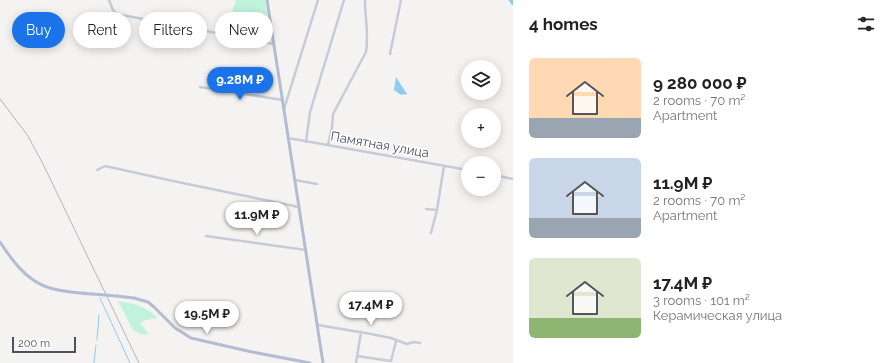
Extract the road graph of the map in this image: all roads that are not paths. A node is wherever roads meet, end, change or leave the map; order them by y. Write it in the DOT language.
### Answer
graph roads {
  1 [pos="109,0"];
  2 [pos="267,0"];
  3 [pos="313,0"];
  4 [pos="344,0"];
  5 [pos="365,0"];
  6 [pos="401,0"];
  7 [pos="318,1"];
  8 [pos="274,44"];
  9 [pos="390,54"];
  10 [pos="200,87"];
  11 [pos="283,100"];
  12 [pos="284,109"];
  13 [pos="288,138"];
  14 [pos="306,142"];
  15 [pos="328,145"];
  16 [pos="444,166"];
  17 [pos="461,169"];
  18 [pos="97,170"];
  19 [pos="501,176"];
  20 [pos="513,179"];
  21 [pos="295,180"];
  22 [pos="317,184"];
  23 [pos="299,207"];
  24 [pos="426,208"];
  25 [pos="437,210"];
  26 [pos="432,233"];
  27 [pos="206,236"];
  28 [pos="0,242"];
  29 [pos="306,250"];
  30 [pos="318,325"];
  31 [pos="361,332"];
  32 [pos="396,341"];
  33 [pos="420,343"];
  34 [pos="357,356"];
  35 [pos="310,363"];
  36 [pos="323,363"];
  37 [pos="356,363"];
  1 -- 8 [label="street"];
  2 -- 8 [label="main road"];
  3 -- 7 [label="street"];
  4 -- 14 [label="street"];
  5 -- 15 [label="street"];
  6 -- 9 [label="street"];
  7 -- 12 [label="street"];
  8 -- 11 [label="main road"];
  10 -- 11 [label="street"];
  11 -- 12 [label="main road"];
  12 -- 13 [label="main road"];
  13 -- 14 [label="street, Памятная улица"];
  13 -- 21 [label="main road"];
  14 -- 15 [label="street, Памятная улица"];
  15 -- 16 [label="street, Памятная улица"];
  16 -- 17 [label="street, Памятная улица"];
  16 -- 25 [label="street"];
  18 -- 23 [label="street"];
  19 -- 20 [label="street"];
  21 -- 22 [label="street"];
  21 -- 23 [label="main road"];
  23 -- 29 [label="main road"];
  24 -- 25 [label="street"];
  25 -- 26 [label="street"];
  27 -- 29 [label="street"];
  28 -- 35 [label="main road, bridge"];
  29 -- 30 [label="main road"];
  30 -- 31 [label="street"];
  30 -- 36 [label="main road"];
  31 -- 32 [label="street"];
  31 -- 34 [label="street"];
  32 -- 33 [label="street"];
  32 -- 34 [label="street"];
  34 -- 37 [label="street"];
}
